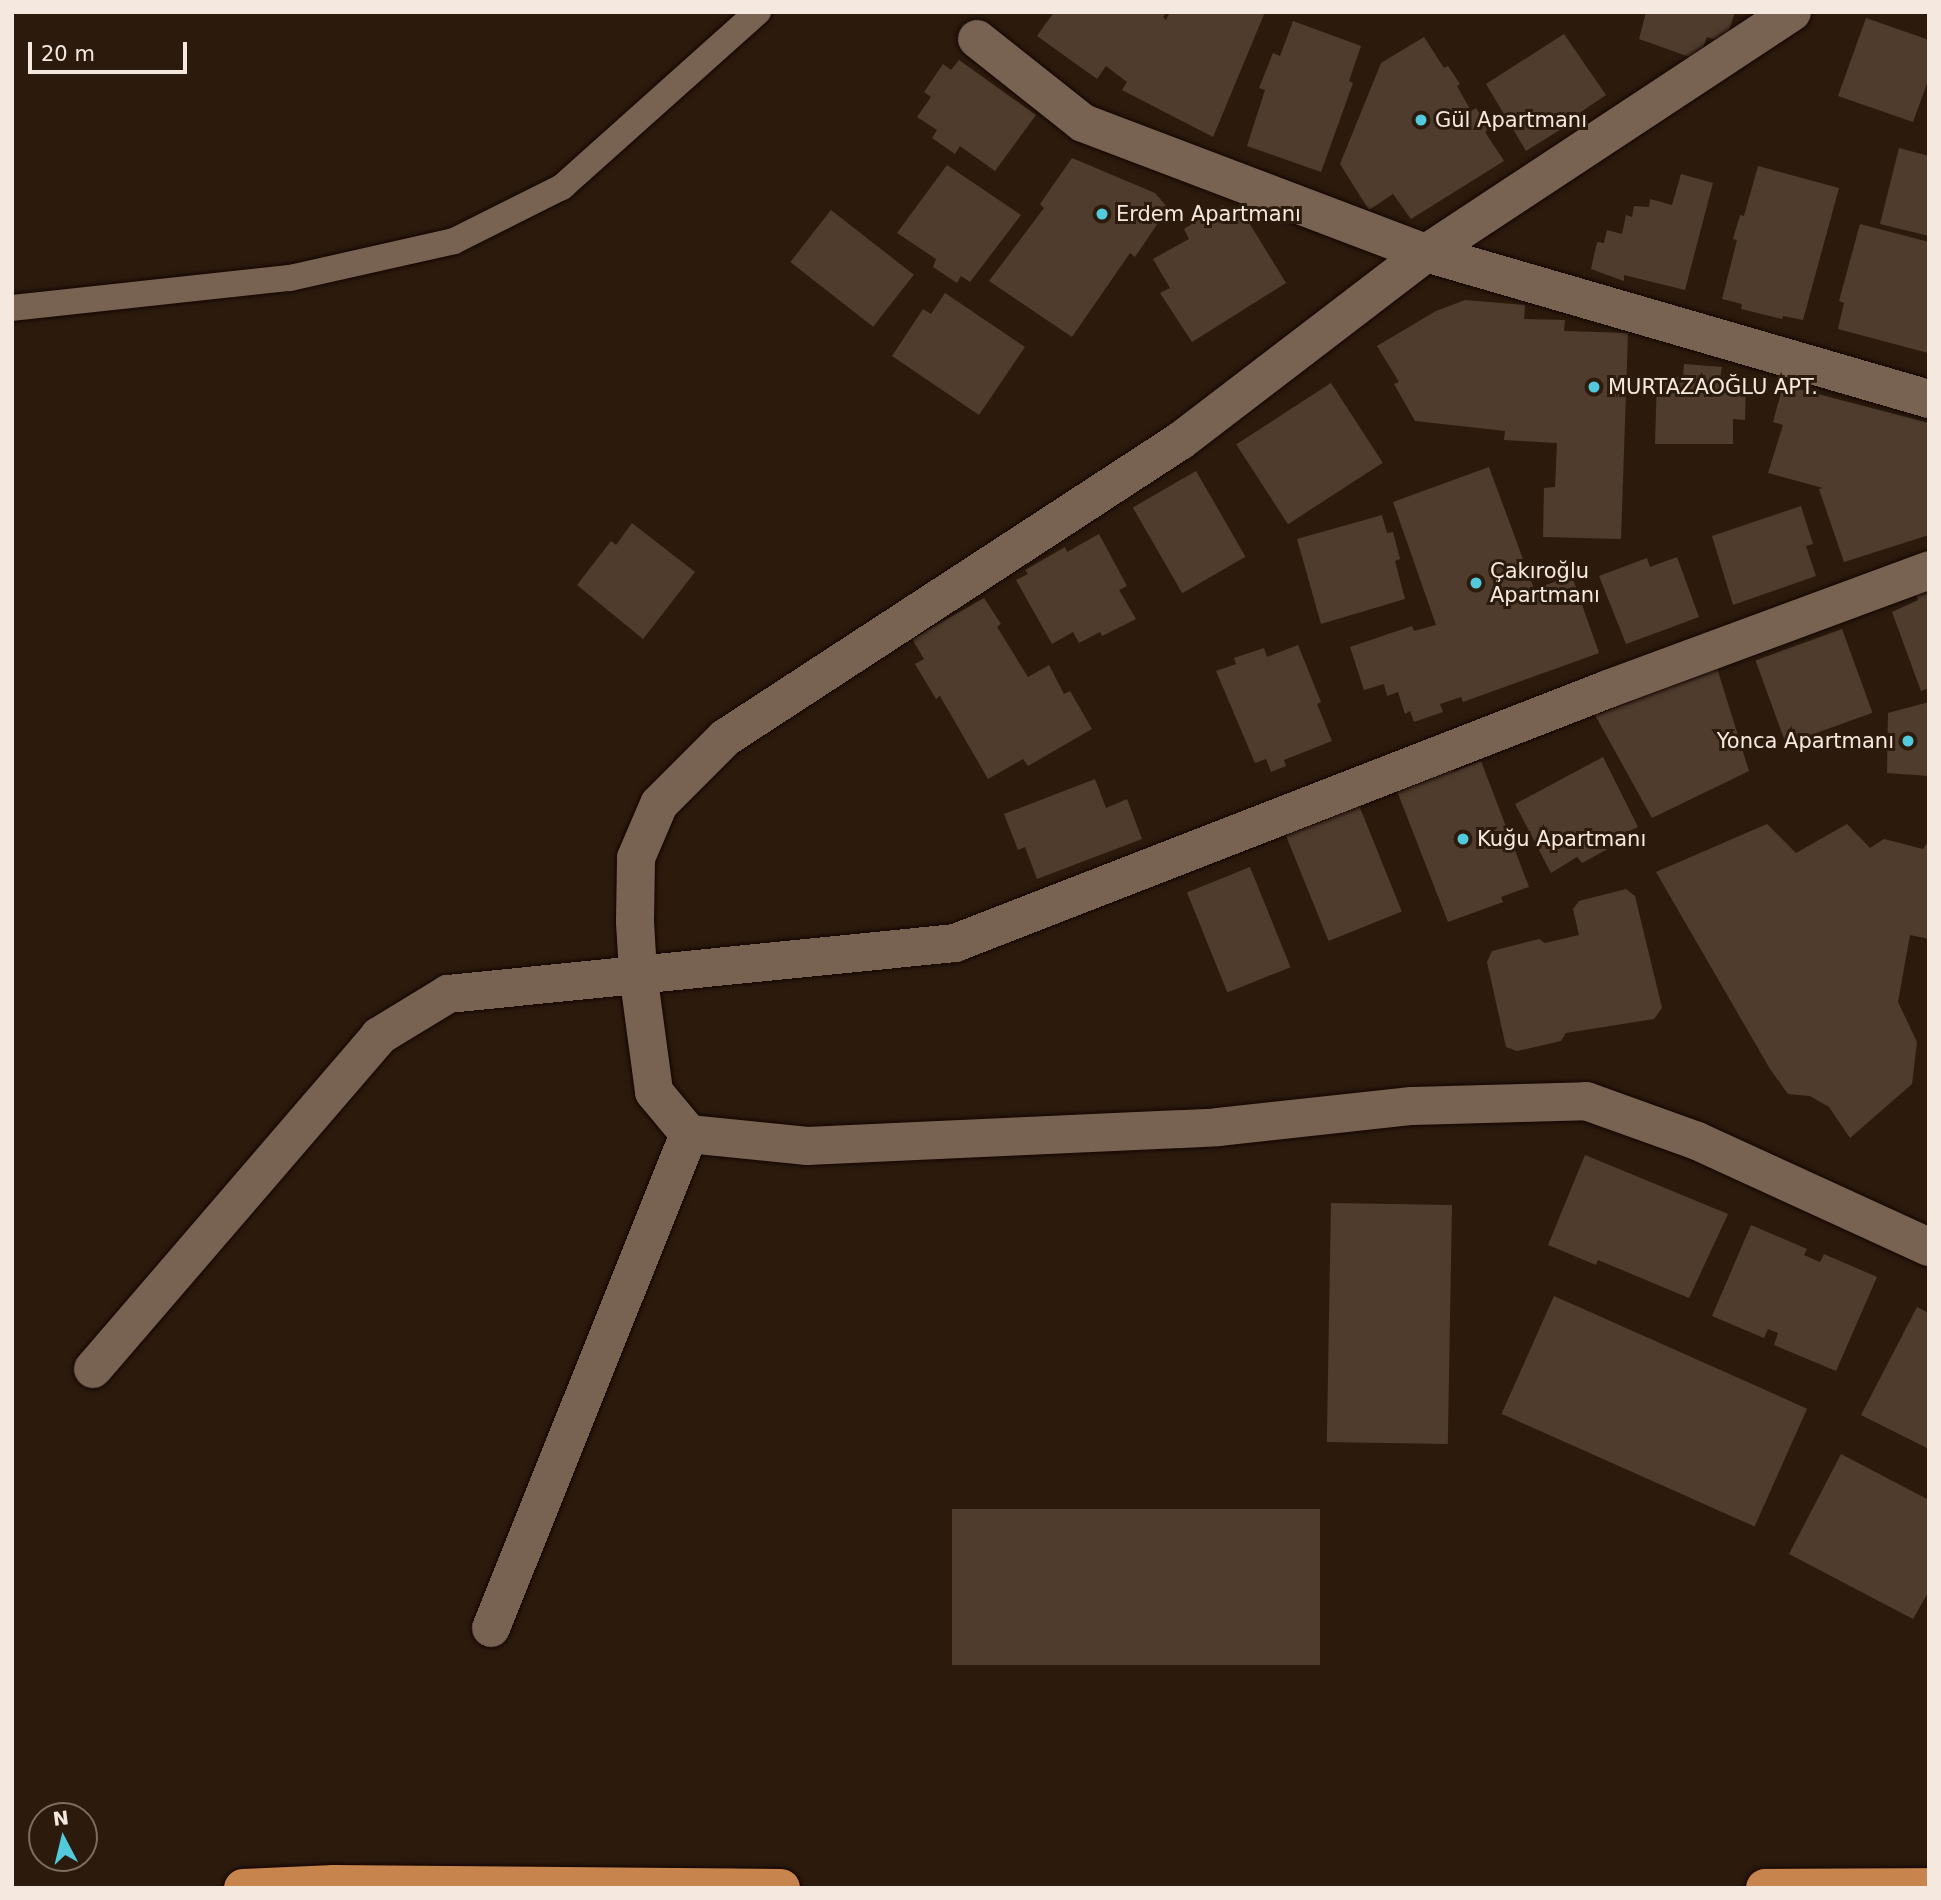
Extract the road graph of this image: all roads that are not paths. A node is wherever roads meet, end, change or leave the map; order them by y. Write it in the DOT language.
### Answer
graph roads {
  1 [pos="758,12"];
  2 [pos="1792,12"];
  3 [pos="977,39"];
  4 [pos="1426,253"];
  5 [pos="12,309"];
  6 [pos="1929,398"];
  7 [pos="1929,570"];
  8 [pos="638,973"];
  9 [pos="689,1134"];
  10 [pos="1929,1247"];
  11 [pos="93,1369"];
  12 [pos="491,1628"];
  13 [pos="243,1888"];
  14 [pos="781,1888"];
  15 [pos="1765,1888"];
  16 [pos="1929,1888"];
  1 -- 5 [label="lane"];
  2 -- 4 [label="street"];
  3 -- 4 [label="street"];
  4 -- 6 [label="street"];
  4 -- 8 [label="street"];
  7 -- 8 [label="street"];
  8 -- 9 [label="street"];
  8 -- 11 [label="street"];
  9 -- 10 [label="street"];
  9 -- 12 [label="street"];
  13 -- 14 [label="highway"];
  15 -- 16 [label="highway"];
}
